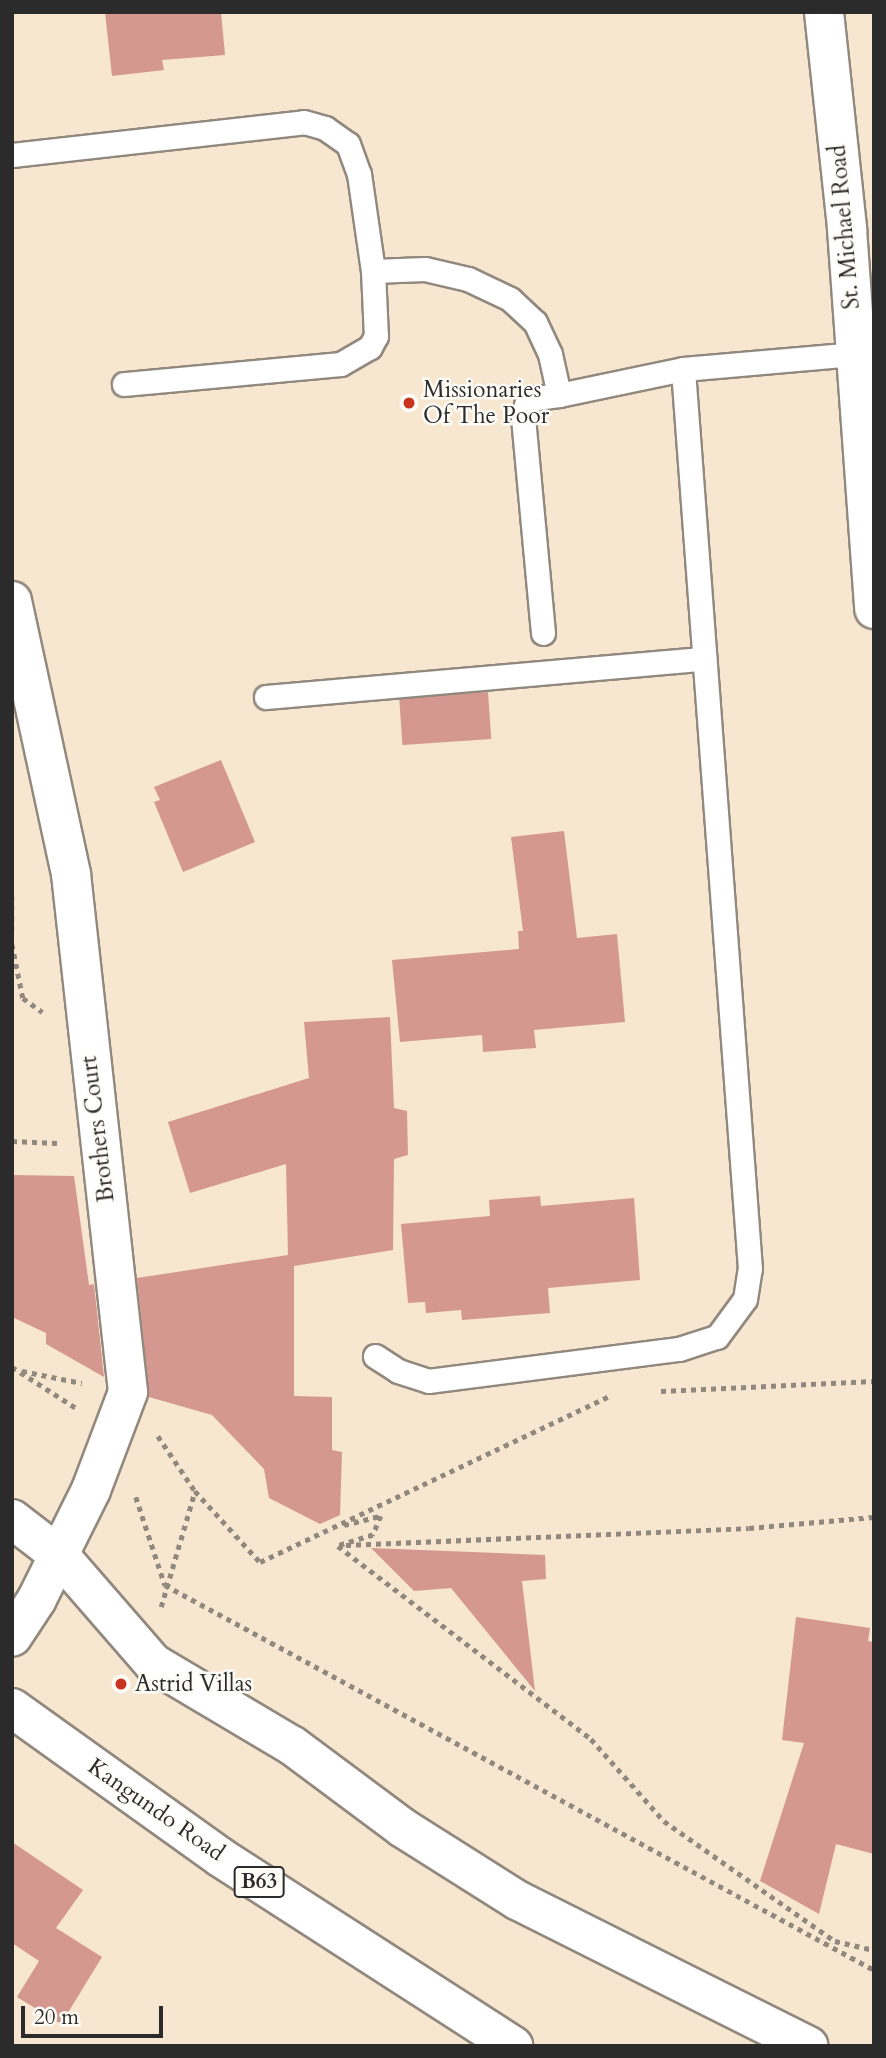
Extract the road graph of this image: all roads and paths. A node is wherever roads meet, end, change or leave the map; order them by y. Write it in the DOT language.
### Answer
graph roads {
  1 [pos="824,12"];
  2 [pos="12,155"];
  3 [pos="373,271"];
  4 [pos="863,310"];
  5 [pos="856,355"];
  6 [pos="683,369"];
  7 [pos="124,384"];
  8 [pos="559,396"];
  9 [pos="12,601"];
  10 [pos="874,609"];
  11 [pos="543,633"];
  12 [pos="704,659"];
  13 [pos="266,696"];
  14 [pos="12,897"];
  15 [pos="13,918"];
  16 [pos="12,935"];
  17 [pos="376,1356"];
  18 [pos="14,1369"];
  19 [pos="874,1381"];
  20 [pos="658,1391"];
  21 [pos="128,1392"];
  22 [pos="617,1393"];
  23 [pos="115,1433"];
  24 [pos="195,1491"];
  25 [pos="874,1517"];
  26 [pos="12,1519"];
  27 [pos="338,1546"];
  28 [pos="60,1556"];
  29 [pos="260,1562"];
  30 [pos="165,1584"];
  31 [pos="12,1637"];
  32 [pos="153,1663"];
  33 [pos="12,1708"];
  34 [pos="874,1950"];
  35 [pos="874,1970"];
  36 [pos="513,2046"];
  37 [pos="808,2046"];
  1 -- 4 [label="main road, St. Michael Road"];
  2 -- 3 [label="lane"];
  3 -- 7 [label="lane"];
  3 -- 8 [label="lane"];
  4 -- 5 [label="main road, St. Michael Road"];
  5 -- 6 [label="lane"];
  5 -- 10 [label="main road, St. Michael Road"];
  6 -- 8 [label="lane"];
  6 -- 12 [label="lane"];
  8 -- 11 [label="lane"];
  9 -- 21 [label="main road, Brothers Court"];
  12 -- 13 [label="lane"];
  12 -- 17 [label="lane"];
  14 -- 15 [label="path"];
  15 -- 16 [label="path"];
  18 -- 21 [label="path"];
  18 -- 23 [label="path"];
  19 -- 20 [label="path"];
  21 -- 23 [label="main road, Brothers Court"];
  21 -- 24 [label="path"];
  22 -- 29 [label="path"];
  23 -- 28 [label="main road, Brothers Court"];
  23 -- 30 [label="path"];
  24 -- 29 [label="path"];
  24 -- 30 [label="path"];
  25 -- 27 [label="path"];
  26 -- 28 [label="main road"];
  27 -- 29 [label="path"];
  27 -- 34 [label="path"];
  28 -- 31 [label="main road, Brothers Court"];
  28 -- 32 [label="main road"];
  30 -- 32 [label="path"];
  30 -- 35 [label="path"];
  32 -- 37 [label="main road"];
  33 -- 36 [label="main road, Kangundo Road / B63"];
}
